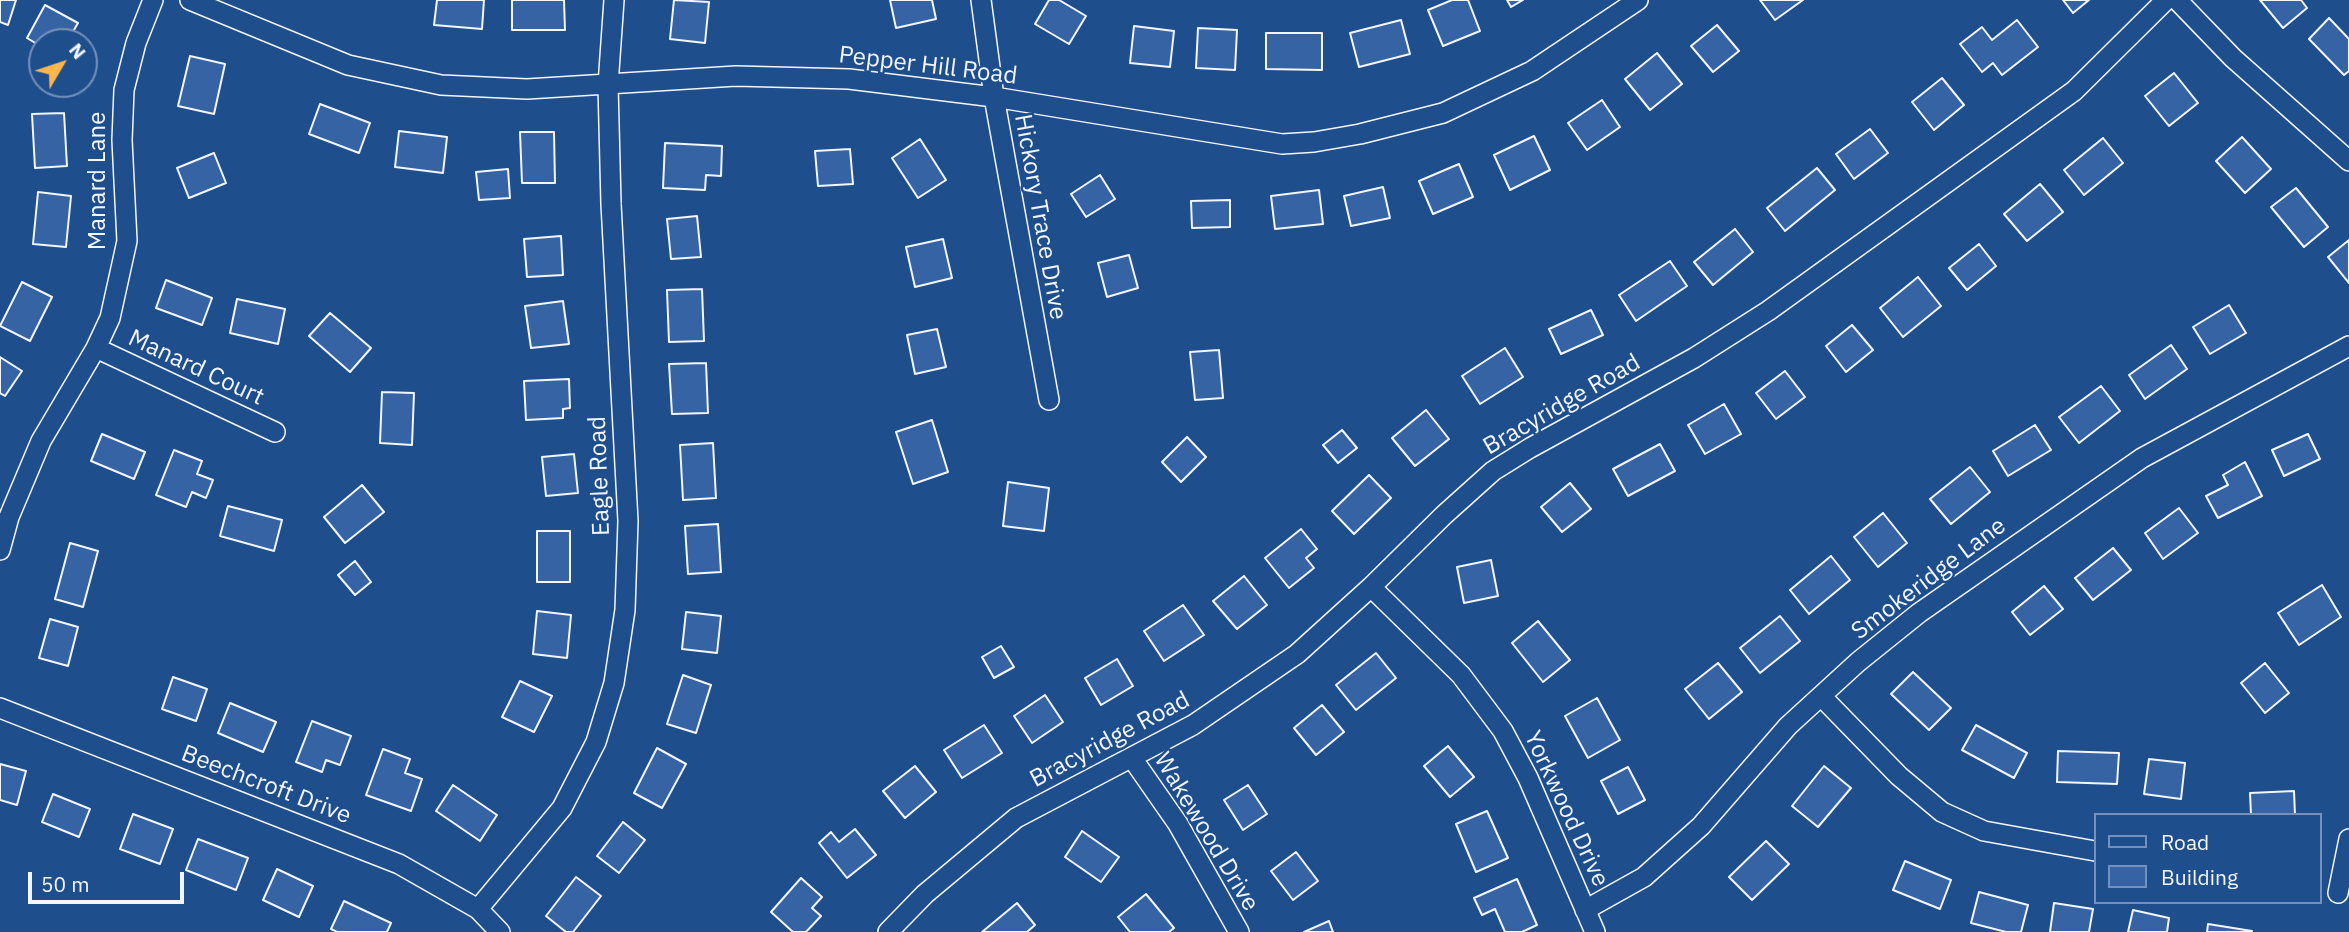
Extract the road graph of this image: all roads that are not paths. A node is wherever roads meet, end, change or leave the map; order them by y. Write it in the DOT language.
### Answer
graph roads {
  1 [pos="153,0"];
  2 [pos="190,0"];
  3 [pos="614,0"];
  4 [pos="981,0"];
  5 [pos="1638,0"];
  6 [pos="2166,0"];
  7 [pos="2178,0"];
  8 [pos="608,85"];
  9 [pos="994,97"];
  10 [pos="2349,161"];
  11 [pos="2349,346"];
  12 [pos="96,348"];
  13 [pos="1049,400"];
  14 [pos="275,432"];
  15 [pos="0,550"];
  16 [pos="1371,587"];
  17 [pos="1821,696"];
  18 [pos="0,708"];
  19 [pos="1132,758"];
  20 [pos="2349,839"];
  21 [pos="2094,850"];
  22 [pos="2335,893"];
  23 [pos="478,909"];
  24 [pos="1585,910"];
  25 [pos="500,932"];
  26 [pos="888,932"];
  27 [pos="1239,932"];
  28 [pos="1595,932"];
  1 -- 12 [label="street, Manard Lane"];
  2 -- 8 [label="street, Pepper Hill Road"];
  3 -- 8 [label="street, Eagle Road"];
  4 -- 9 [label="street, Hickory Trace Drive"];
  5 -- 9 [label="street, Pepper Hill Road"];
  6 -- 16 [label="street, Bracyridge Road"];
  7 -- 10 [label="street"];
  8 -- 9 [label="street, Pepper Hill Road"];
  8 -- 23 [label="street, Eagle Road"];
  9 -- 13 [label="street, Hickory Trace Drive"];
  11 -- 17 [label="street, Smokeridge Lane"];
  12 -- 14 [label="street, Manard Court"];
  12 -- 15 [label="street, Manard Lane"];
  16 -- 19 [label="street, Bracyridge Road"];
  16 -- 24 [label="street, Yorkwood Drive"];
  17 -- 21 [label="street"];
  17 -- 24 [label="street, Smokeridge Lane"];
  18 -- 23 [label="street, Beechcroft Drive"];
  19 -- 26 [label="street, Bracyridge Road"];
  19 -- 27 [label="street, Wakewood Drive"];
  20 -- 22 [label="street"];
  23 -- 25 [label="street, Beechcroft Drive"];
  24 -- 28 [label="street, Yorkwood Drive"];
}
